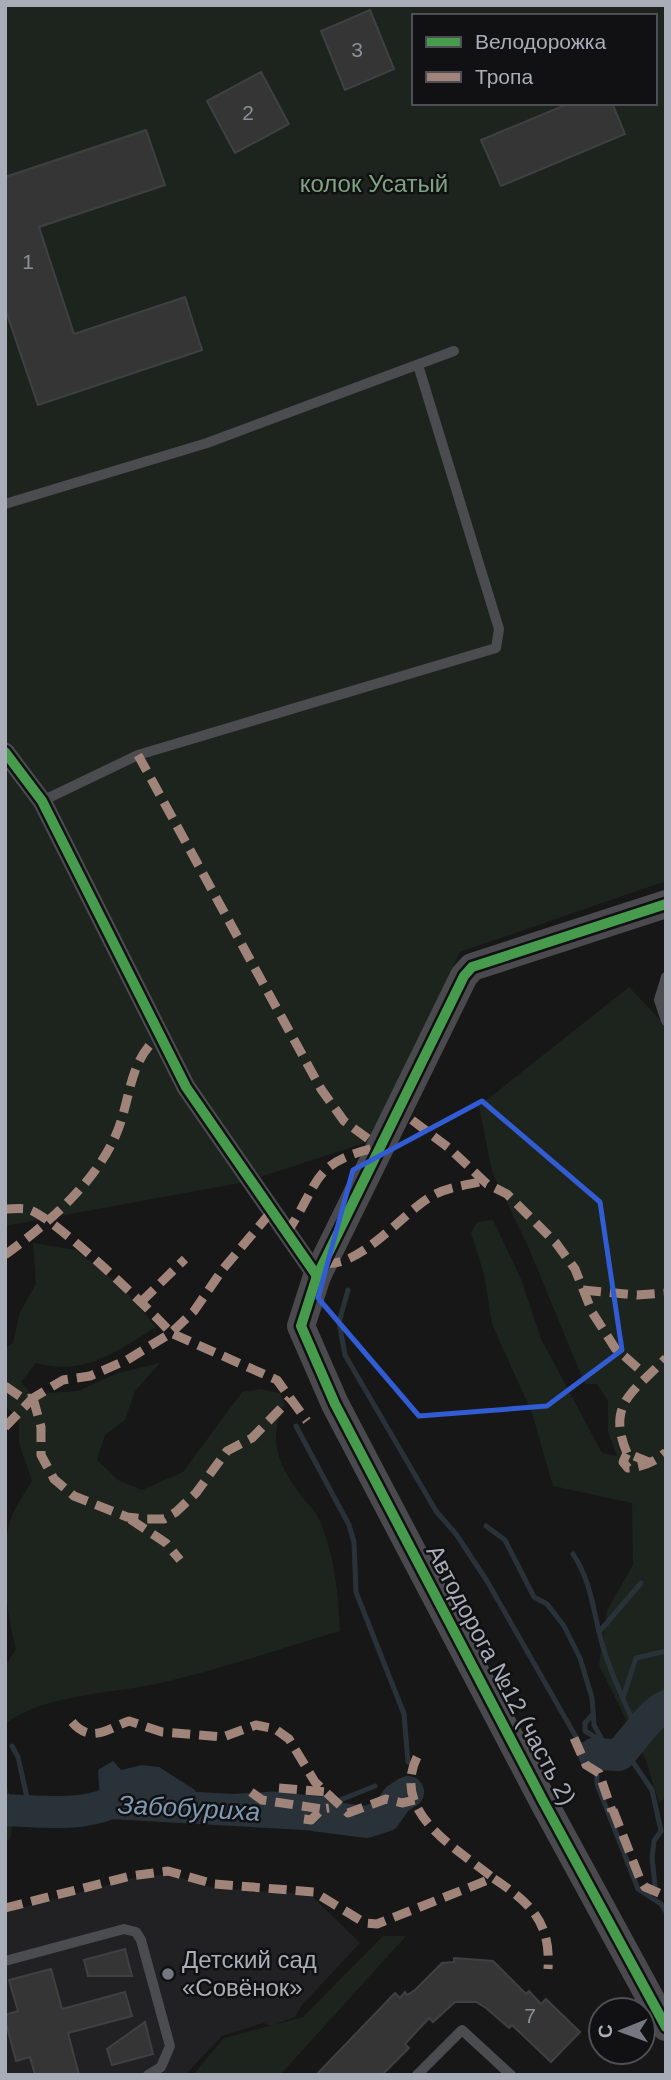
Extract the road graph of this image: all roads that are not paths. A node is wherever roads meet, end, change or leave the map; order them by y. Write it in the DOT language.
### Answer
graph roads {
  1 [pos="454,351"];
  2 [pos="418,365"];
  3 [pos="5,504"];
  4 [pos="5,752"];
  5 [pos="42,801"];
  6 [pos="664,909"];
  7 [pos="666,977"];
  8 [pos="666,1021"];
  9 [pos="317,1276"];
  10 [pos="5,1961"];
  11 [pos="666,2027"];
  12 [pos="148,2075"];
  13 [pos="417,2075"];
  14 [pos="511,2075"];
  1 -- 2 [label="lane"];
  2 -- 3 [label="lane"];
  2 -- 5 [label="lane"];
  4 -- 5 [label="street"];
  5 -- 9 [label="street"];
  6 -- 9 [label="street"];
  7 -- 8 [label="lane"];
  9 -- 11 [label="street, Автодорога №12 (часть 2)"];
  10 -- 12 [label="lane"];
  13 -- 14 [label="lane"];
}
